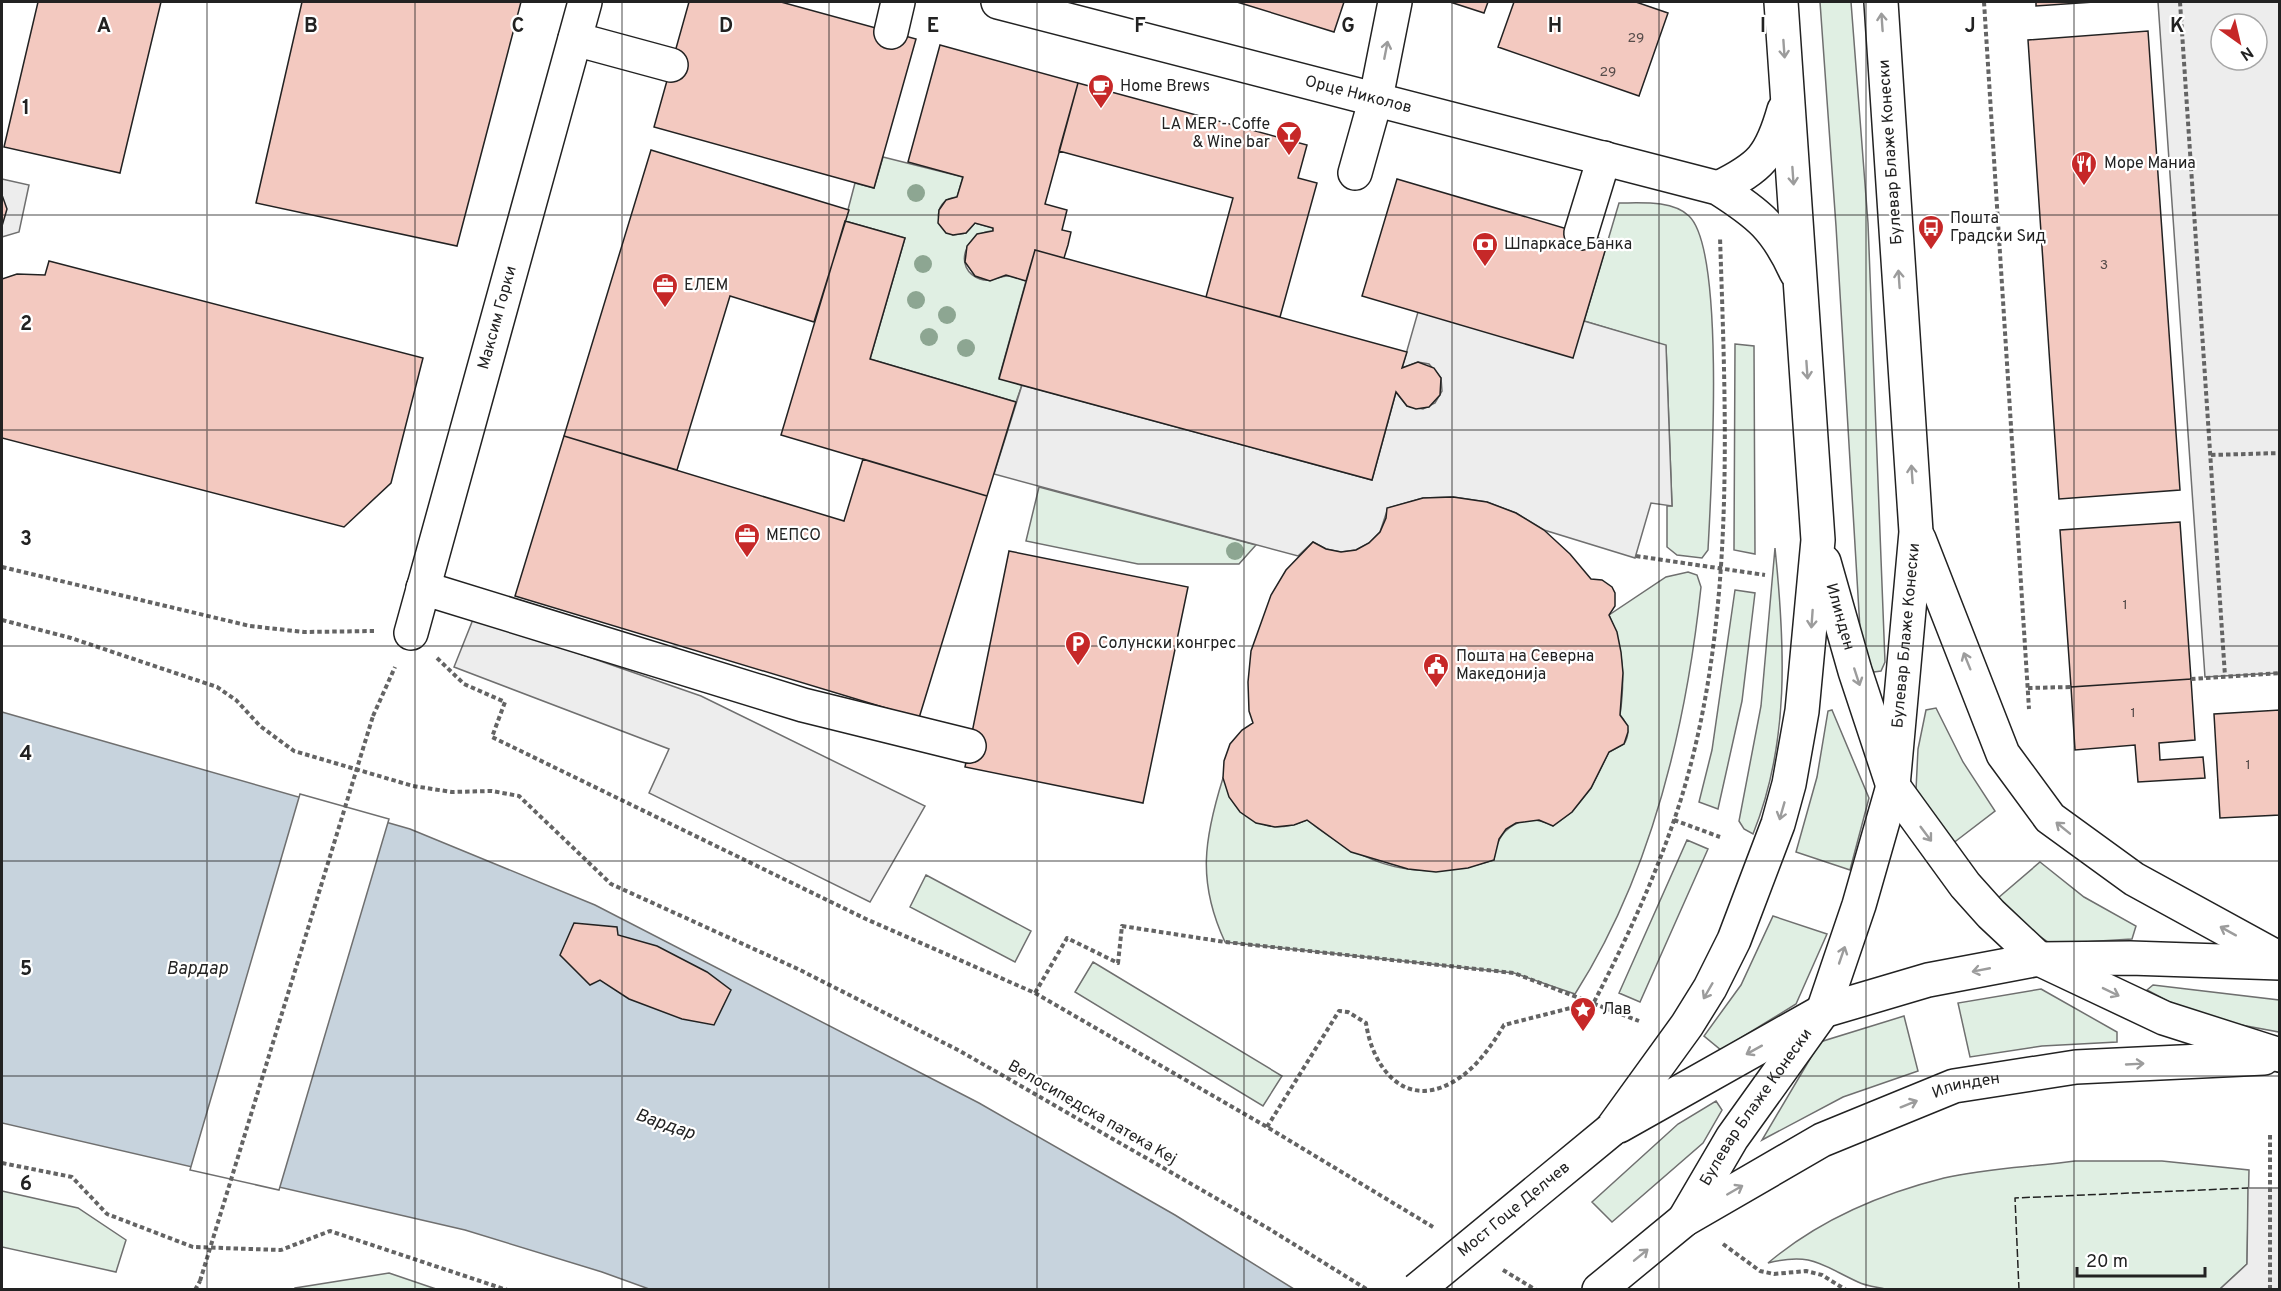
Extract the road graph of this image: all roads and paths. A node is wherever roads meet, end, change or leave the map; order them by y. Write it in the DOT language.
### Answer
graph roads {
  1 [pos="585,2"];
  2 [pos="998,2"];
  3 [pos="1395,2"];
  4 [pos="1781,2"];
  5 [pos="1881,2"];
  6 [pos="1984,2"];
  7 [pos="2180,2"];
  8 [pos="575,39"];
  9 [pos="671,65"];
  10 [pos="1787,97"];
  11 [pos="1376,98"];
  12 [pos="1604,158"];
  13 [pos="1355,173"];
  14 [pos="1718,188"];
  15 [pos="1719,230"];
  16 [pos="1581,233"];
  17 [pos="1801,283"];
  18 [pos="2280,453"];
  19 [pos="2211,455"];
  20 [pos="1916,532"];
  21 [pos="1818,540"];
  22 [pos="1636,556"];
  23 [pos="2,567"];
  24 [pos="1721,570"];
  25 [pos="1766,575"];
  26 [pos="423,588"];
  27 [pos="2,620"];
  28 [pos="411,633"];
  29 [pos="2280,673"];
  30 [pos="2225,676"];
  31 [pos="2191,679"];
  32 [pos="2071,687"];
  33 [pos="2028,688"];
  34 [pos="2030,721"];
  35 [pos="969,746"];
  36 [pos="1893,786"];
  37 [pos="1674,820"];
  38 [pos="1720,837"];
  39 [pos="2039,959"];
  40 [pos="2280,961"];
  41 [pos="1035,993"];
  42 [pos="1594,1002"];
  43 [pos="1823,1011"];
  44 [pos="1639,1021"];
  45 [pos="2280,1056"];
  46 [pos="1268,1127"];
  47 [pos="1611,1131"];
  48 [pos="2270,1135"];
  49 [pos="2,1163"];
  50 [pos="1684,1220"];
  51 [pos="1436,1229"];
  52 [pos="1724,1245"];
  53 [pos="1496,1265"];
  54 [pos="195,1290"];
  55 [pos="507,1290"];
  56 [pos="1368,1290"];
  57 [pos="1417,1290"];
  58 [pos="1536,1290"];
  59 [pos="1599,1290"];
  60 [pos="1846,1290"];
  61 [pos="2270,1290"];
  1 -- 8 [label="street, Максим Горки"];
  2 -- 11 [label="street, Орце Николов"];
  11 -- 3 [label="street, one-way"];
  4 -- 10 [label="street, one-way"];
  20 -- 5 [label="street, Булевар Блаже Конески, one-way"];
  6 -- 33 [label="path"];
  7 -- 19 [label="path"];
  8 -- 9 [label="street"];
  8 -- 26 [label="street, Максим Горки"];
  10 -- 14 [label="street"];
  10 -- 17 [label="street, one-way"];
  11 -- 12 [label="street, Орце Николов"];
  11 -- 13 [label="street"];
  12 -- 14 [label="street, Орце Николов"];
  12 -- 16 [label="street"];
  14 -- 17 [label="street, Орце Николов"];
  15 -- 24 [label="path"];
  17 -- 21 [label="street, one-way"];
  18 -- 19 [label="path"];
  19 -- 30 [label="path"];
  20 -- 36 [label="street, Булевар Блаже Конески"];
  40 -- 20 [label="street, one-way"];
  21 -- 36 [label="street, Илинден, one-way"];
  21 -- 47 [label="street, one-way"];
  22 -- 24 [label="path"];
  23 -- 28 [label="path"];
  24 -- 25 [label="path"];
  24 -- 37 [label="path"];
  26 -- 28 [label="street, Максим Горки"];
  26 -- 35 [label="street"];
  27 -- 56 [label="path, Велосипедска патека Кеј"];
  28 -- 41 [label="path"];
  28 -- 54 [label="path, bridge"];
  29 -- 30 [label="path"];
  30 -- 31 [label="path"];
  32 -- 33 [label="path"];
  33 -- 34 [label="path"];
  36 -- 39 [label="street, Илинден, one-way"];
  43 -- 36 [label="street, Булевар Блаже Конески, one-way"];
  37 -- 38 [label="path"];
  37 -- 42 [label="path"];
  39 -- 40 [label="street"];
  39 -- 43 [label="street, one-way"];
  39 -- 45 [label="street, Илинден, one-way"];
  41 -- 42 [label="path"];
  41 -- 46 [label="path"];
  42 -- 44 [label="path"];
  42 -- 46 [label="path"];
  43 -- 47 [label="street, one-way"];
  43 -- 50 [label="street, Булевар Блаже Конески"];
  50 -- 45 [label="street, Илинден, one-way"];
  46 -- 51 [label="path"];
  47 -- 57 [label="street, Мост Гоце Делчев, bridge"];
  48 -- 61 [label="path"];
  49 -- 55 [label="path"];
  59 -- 50 [label="street, one-way"];
  52 -- 60 [label="path"];
  53 -- 58 [label="path"];
}
